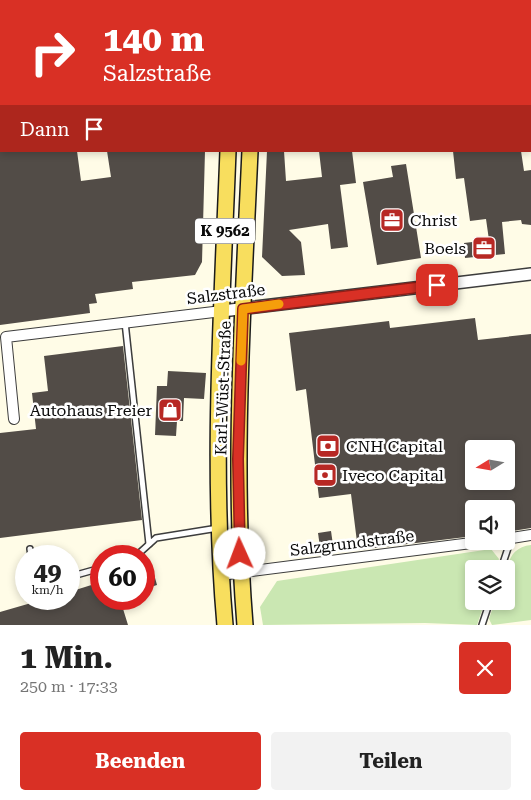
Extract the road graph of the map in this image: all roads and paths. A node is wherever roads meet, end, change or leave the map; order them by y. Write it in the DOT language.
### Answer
graph roads {
  1 [pos="228,152"];
  2 [pos="250,152"];
  3 [pos="531,274"];
  4 [pos="243,309"];
  5 [pos="222,311"];
  6 [pos="125,322"];
  7 [pos="3,337"];
  8 [pos="14,419"];
  9 [pos="218,528"];
  10 [pos="531,535"];
  11 [pos="515,538"];
  12 [pos="149,544"];
  13 [pos="465,544"];
  14 [pos="240,572"];
  15 [pos="221,575"];
  16 [pos="487,610"];
  17 [pos="225,625"];
  18 [pos="245,625"];
  19 [pos="482,625"];
  1 -- 5 [label="main road, Karl-Wüst-Straße / K 9562"];
  2 -- 4 [label="main road, Karl-Wüst-Straße / K 9562"];
  3 -- 4 [label="street, Salzstraße"];
  4 -- 5 [label="street, Salzstraße"];
  4 -- 14 [label="main road, Karl-Wüst-Straße / K 9562"];
  5 -- 6 [label="street, Salzstraße"];
  5 -- 9 [label="main road, Karl-Wüst-Straße / K 9562"];
  6 -- 7 [label="street, Salzstraße"];
  6 -- 12 [label="lane"];
  7 -- 8 [label="street, Salzstraße"];
  9 -- 12 [label="lane"];
  9 -- 15 [label="main road, Karl-Wüst-Straße / K 9562"];
  10 -- 11 [label="street"];
  13 -- 14 [label="street, Salzgrundstraße"];
  14 -- 15 [label="street, Salzgrundstraße"];
  14 -- 18 [label="main road, Karl-Wüst-Straße / K 9562"];
  15 -- 17 [label="main road, Karl-Wüst-Straße / K 9562"];
  16 -- 19 [label="lane"];
}
